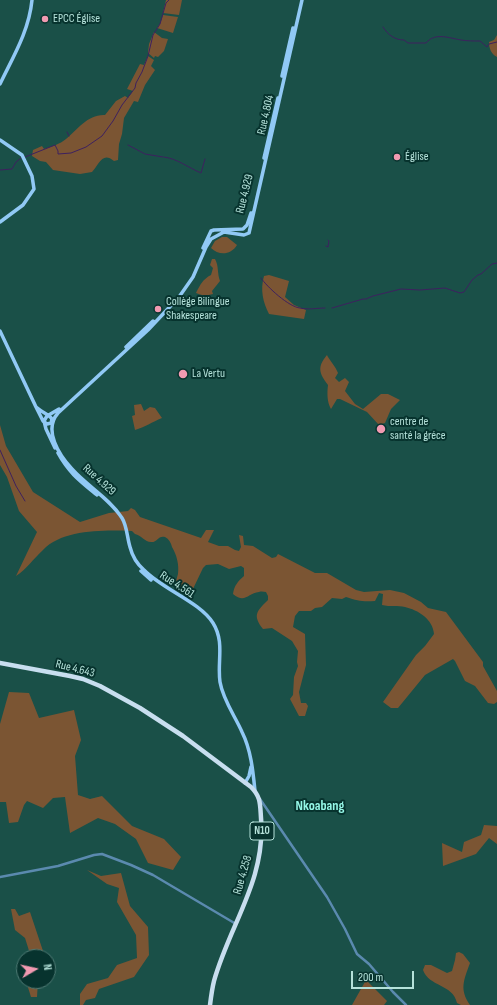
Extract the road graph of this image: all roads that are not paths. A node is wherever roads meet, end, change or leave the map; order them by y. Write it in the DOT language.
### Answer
graph roads {
  1 [pos="32,0"];
  2 [pos="301,0"];
  3 [pos="0,84"];
  4 [pos="0,140"];
  5 [pos="0,222"];
  6 [pos="245,228"];
  7 [pos="214,230"];
  8 [pos="248,233"];
  9 [pos="209,234"];
  10 [pos="214,236"];
  11 [pos="0,331"];
  12 [pos="36,407"];
  13 [pos="47,416"];
  14 [pos="52,422"];
  15 [pos="44,423"];
  16 [pos="0,663"];
  17 [pos="245,783"];
  18 [pos="255,792"];
  19 [pos="260,799"];
  20 [pos="0,877"];
  21 [pos="236,924"];
  22 [pos="210,1005"];
  23 [pos="406,1005"];
  1 -- 3 [label="main road"];
  2 -- 6 [label="main road, Rue 4.929"];
  2 -- 8 [label="main road, Rue 4.804"];
  4 -- 5 [label="main road"];
  6 -- 7 [label="main road, Rue 4.929"];
  6 -- 8 [label="main road"];
  7 -- 9 [label="main road"];
  7 -- 10 [label="main road"];
  8 -- 10 [label="main road"];
  9 -- 10 [label="main road"];
  9 -- 13 [label="main road"];
  10 -- 14 [label="main road"];
  11 -- 12 [label="main road, Rue 4.561"];
  12 -- 13 [label="main road"];
  12 -- 15 [label="main road, Rue 4.561"];
  13 -- 14 [label="main road"];
  13 -- 15 [label="main road"];
  14 -- 15 [label="main road"];
  14 -- 18 [label="main road, Rue 4.929"];
  15 -- 17 [label="main road, Rue 4.561"];
  16 -- 17 [label="highway, Rue 4.643"];
  17 -- 18 [label="highway"];
  18 -- 19 [label="highway"];
  19 -- 21 [label="highway, Rue 4.258 / N10"];
  19 -- 23 [label="street"];
  20 -- 21 [label="street"];
  21 -- 22 [label="highway, Rue 4.258 / N10"];
}
